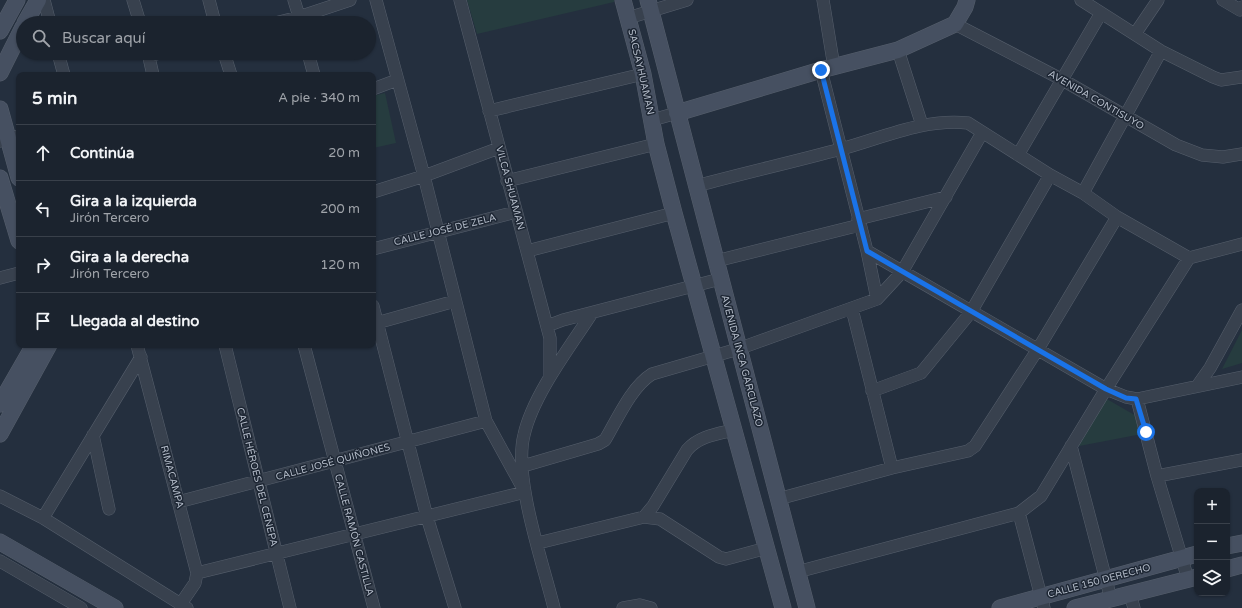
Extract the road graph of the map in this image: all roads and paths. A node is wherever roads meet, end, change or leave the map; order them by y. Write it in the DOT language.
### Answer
graph roads {
  1 [pos="17,0"];
  2 [pos="38,0"];
  3 [pos="44,0"];
  4 [pos="133,0"];
  5 [pos="209,0"];
  6 [pos="294,0"];
  7 [pos="350,0"];
  8 [pos="376,0"];
  9 [pos="460,0"];
  10 [pos="623,0"];
  11 [pos="687,0"];
  12 [pos="823,0"];
  13 [pos="967,0"];
  14 [pos="1081,0"];
  15 [pos="1158,0"];
  16 [pos="1223,0"];
  17 [pos="649,5"];
  18 [pos="1242,7"];
  19 [pos="1101,13"];
  20 [pos="29,16"];
  21 [pos="48,16"];
  22 [pos="138,16"];
  23 [pos="213,16"];
  24 [pos="299,16"];
  25 [pos="310,16"];
  26 [pos="628,18"];
  27 [pos="956,24"];
  28 [pos="0,32"];
  29 [pos="1136,34"];
  30 [pos="16,41"];
  31 [pos="898,50"];
  32 [pos="1161,50"];
  33 [pos="60,60"];
  34 [pos="152,60"];
  35 [pos="226,60"];
  36 [pos="310,60"];
  37 [pos="828,69"];
  38 [pos="63,72"];
  39 [pos="153,72"];
  40 [pos="230,72"];
  41 [pos="313,72"];
  42 [pos="0,73"];
  43 [pos="643,74"];
  44 [pos="1242,77"];
  45 [pos="1061,79"];
  46 [pos="397,80"];
  47 [pos="376,88"];
  48 [pos="0,109"];
  49 [pos="489,111"];
  50 [pos="677,113"];
  51 [pos="1126,117"];
  52 [pos="652,120"];
  53 [pos="922,125"];
  54 [pos="982,133"];
  55 [pos="9,139"];
  56 [pos="656,144"];
  57 [pos="499,148"];
  58 [pos="841,149"];
  59 [pos="1242,154"];
  60 [pos="1018,155"];
  61 [pos="16,166"];
  62 [pos="1050,175"];
  63 [pos="424,176"];
  64 [pos="0,178"];
  65 [pos="508,181"];
  66 [pos="696,186"];
  67 [pos="376,191"];
  68 [pos="1083,193"];
  69 [pos="946,197"];
  70 [pos="516,212"];
  71 [pos="674,213"];
  72 [pos="1117,217"];
  73 [pos="859,222"];
  74 [pos="16,231"];
  75 [pos="438,232"];
  76 [pos="1242,244"];
  77 [pos="376,248"];
  78 [pos="527,251"];
  79 [pos="867,251"];
  80 [pos="1189,258"];
  81 [pos="716,261"];
  82 [pos="902,272"];
  83 [pos="16,274"];
  84 [pos="0,278"];
  85 [pos="720,279"];
  86 [pos="694,286"];
  87 [pos="877,300"];
  88 [pos="455,301"];
  89 [pos="852,309"];
  90 [pos="1242,310"];
  91 [pos="970,312"];
  92 [pos="592,313"];
  93 [pos="376,324"];
  94 [pos="547,326"];
  95 [pos="376,328"];
  96 [pos="32,348"];
  97 [pos="46,348"];
  98 [pos="138,348"];
  99 [pos="226,348"];
  100 [pos="305,348"];
  101 [pos="738,349"];
  102 [pos="1038,349"];
  103 [pos="714,355"];
  104 [pos="140,357"];
  105 [pos="550,377"];
  106 [pos="1242,377"];
  107 [pos="1198,385"];
  108 [pos="1106,389"];
  109 [pos="872,391"];
  110 [pos="6,396"];
  111 [pos="1136,399"];
  112 [pos="486,421"];
  113 [pos="734,430"];
  114 [pos="0,434"];
  115 [pos="93,435"];
  116 [pos="408,442"];
  117 [pos="1071,446"];
  118 [pos="1242,460"];
  119 [pos="334,461"];
  120 [pos="523,466"];
  121 [pos="892,468"];
  122 [pos="1157,476"];
  123 [pos="258,481"];
  124 [pos="525,492"];
  125 [pos="0,496"];
  126 [pos="778,499"];
  127 [pos="178,502"];
  128 [pos="109,509"];
  129 [pos="1019,513"];
  130 [pos="426,517"];
  131 [pos="644,517"];
  132 [pos="43,518"];
  133 [pos="354,534"];
  134 [pos="0,542"];
  135 [pos="538,543"];
  136 [pos="1242,543"];
  137 [pos="1230,545"];
  138 [pos="766,548"];
  139 [pos="276,554"];
  140 [pos="1194,555"];
  141 [pos="1181,558"];
  142 [pos="0,561"];
  143 [pos="1242,565"];
  144 [pos="1230,568"];
  145 [pos="797,572"];
  146 [pos="197,573"];
  147 [pos="1192,578"];
  148 [pos="1106,580"];
  149 [pos="1111,599"];
  150 [pos="1132,601"];
  151 [pos="1043,603"];
  152 [pos="183,607"];
  153 [pos="81,608"];
  154 [pos="116,608"];
  155 [pos="290,608"];
  156 [pos="374,608"];
  157 [pos="455,608"];
  158 [pos="554,608"];
  159 [pos="623,608"];
  160 [pos="651,608"];
  161 [pos="783,608"];
  162 [pos="807,608"];
  163 [pos="1000,608"];
  164 [pos="1075,608"];
  1 -- 28 [label="main road"];
  2 -- 20 [label="main road"];
  3 -- 21 [label="street"];
  4 -- 22 [label="street"];
  5 -- 23 [label="street"];
  6 -- 24 [label="street"];
  7 -- 25 [label="street"];
  8 -- 46 [label="street"];
  9 -- 49 [label="street, VILCA SHUAMAN"];
  10 -- 26 [label="main road, SACSAYHUAMAN"];
  11 -- 17 [label="street"];
  12 -- 37 [label="street"];
  13 -- 27 [label="main road"];
  14 -- 19 [label="street"];
  15 -- 29 [label="street"];
  16 -- 18 [label="street"];
  17 -- 26 [label="street"];
  17 -- 50 [label="main road, AVENIDA INCA GARCILAZO"];
  19 -- 29 [label="street"];
  19 -- 45 [label="street"];
  26 -- 43 [label="main road, SACSAYHUAMAN"];
  27 -- 31 [label="main road"];
  27 -- 45 [label="street, AVENIDA CONTISUYO"];
  29 -- 32 [label="street"];
  30 -- 42 [label="main road"];
  31 -- 37 [label="main road"];
  31 -- 53 [label="street"];
  32 -- 44 [label="street"];
  32 -- 51 [label="street"];
  33 -- 38 [label="street"];
  34 -- 39 [label="street"];
  35 -- 40 [label="street"];
  36 -- 41 [label="street"];
  37 -- 50 [label="main road"];
  37 -- 58 [label="street"];
  43 -- 49 [label="street"];
  43 -- 52 [label="main road, SACSAYHUAMAN"];
  45 -- 51 [label="street, AVENIDA CONTISUYO"];
  45 -- 60 [label="street"];
  46 -- 47 [label="street"];
  46 -- 63 [label="street"];
  48 -- 55 [label="main road"];
  49 -- 57 [label="street, VILCA SHUAMAN"];
  50 -- 52 [label="street, SACSAYHUAMAN"];
  50 -- 66 [label="main road, AVENIDA INCA GARCILAZO"];
  51 -- 59 [label="street, AVENIDA CONTISUYO"];
  51 -- 68 [label="street"];
  52 -- 56 [label="main road"];
  53 -- 54 [label="street"];
  53 -- 58 [label="street"];
  54 -- 60 [label="street"];
  54 -- 69 [label="street"];
  55 -- 61 [label="main road"];
  56 -- 65 [label="street"];
  56 -- 71 [label="main road"];
  57 -- 63 [label="street"];
  57 -- 65 [label="street, VILCA SHUAMAN"];
  58 -- 66 [label="street"];
  58 -- 73 [label="street"];
  60 -- 62 [label="street"];
  62 -- 68 [label="street"];
  62 -- 91 [label="street"];
  63 -- 67 [label="street"];
  63 -- 75 [label="street"];
  64 -- 74 [label="main road"];
  65 -- 70 [label="street, VILCA SHUAMAN"];
  66 -- 81 [label="main road, AVENIDA INCA GARCILAZO"];
  68 -- 72 [label="street"];
  69 -- 73 [label="street"];
  69 -- 82 [label="street"];
  70 -- 75 [label="street, CALLE JOSÉ DE ZELA"];
  70 -- 78 [label="street, VILCA SHUAMAN"];
  71 -- 78 [label="street"];
  71 -- 86 [label="main road"];
  72 -- 80 [label="street"];
  72 -- 102 [label="street"];
  73 -- 79 [label="street"];
  73 -- 81 [label="street"];
  75 -- 77 [label="street, CALLE JOSÉ DE ZELA"];
  75 -- 88 [label="street"];
  76 -- 80 [label="street"];
  78 -- 94 [label="street, VILCA SHUAMAN"];
  79 -- 82 [label="street"];
  79 -- 87 [label="street"];
  80 -- 108 [label="street"];
  81 -- 85 [label="main road, AVENIDA INCA GARCILAZO"];
  82 -- 87 [label="street"];
  82 -- 91 [label="street"];
  83 -- 84 [label="street"];
  85 -- 86 [label="street"];
  85 -- 101 [label="main road, AVENIDA INCA GARCILAZO"];
  86 -- 92 [label="street"];
  86 -- 103 [label="main road"];
  87 -- 89 [label="street"];
  88 -- 93 [label="street"];
  88 -- 112 [label="street"];
  89 -- 101 [label="street"];
  89 -- 109 [label="street"];
  90 -- 107 [label="street"];
  91 -- 102 [label="street"];
  91 -- 109 [label="street"];
  92 -- 94 [label="street"];
  92 -- 105 [label="street"];
  94 -- 105 [label="street, VILCA SHUAMAN"];
  95 -- 116 [label="street"];
  96 -- 110 [label="main road"];
  97 -- 110 [label="main road"];
  98 -- 104 [label="street, RIMACAMPA"];
  99 -- 123 [label="street, CALLE HÉROES DEL CENEPA"];
  100 -- 119 [label="street, CALLE RAMÓN CASTILLA"];
  101 -- 103 [label="street"];
  101 -- 126 [label="main road, AVENIDA INCA GARCILAZO"];
  102 -- 108 [label="street"];
  102 -- 121 [label="street"];
  103 -- 113 [label="main road"];
  103 -- 120 [label="street"];
  104 -- 115 [label="street"];
  104 -- 127 [label="street, RIMACAMPA"];
  105 -- 120 [label="street"];
  106 -- 107 [label="street"];
  107 -- 111 [label="street"];
  108 -- 111 [label="street"];
  108 -- 117 [label="street"];
  109 -- 121 [label="street"];
  110 -- 114 [label="main road"];
  111 -- 122 [label="street"];
  112 -- 116 [label="street, CALLE JOSÉ QUIÑONES"];
  112 -- 124 [label="street"];
  113 -- 131 [label="street"];
  113 -- 138 [label="main road"];
  115 -- 128 [label="street"];
  115 -- 132 [label="street"];
  116 -- 119 [label="street, CALLE JOSÉ QUIÑONES"];
  116 -- 130 [label="street"];
  117 -- 129 [label="street"];
  117 -- 148 [label="street"];
  118 -- 122 [label="street"];
  119 -- 123 [label="street, CALLE JOSÉ QUIÑONES"];
  119 -- 133 [label="street, CALLE RAMÓN CASTILLA"];
  120 -- 124 [label="street"];
  121 -- 126 [label="street"];
  122 -- 141 [label="street"];
  123 -- 127 [label="street, CALLE JOSÉ QUIÑONES"];
  123 -- 139 [label="street, CALLE HÉROES DEL CENEPA"];
  124 -- 130 [label="street"];
  124 -- 135 [label="street"];
  125 -- 132 [label="street"];
  126 -- 145 [label="main road, AVENIDA INCA GARCILAZO"];
  127 -- 146 [label="street, RIMACAMPA"];
  129 -- 145 [label="street"];
  129 -- 151 [label="street"];
  130 -- 133 [label="street"];
  130 -- 157 [label="street"];
  131 -- 135 [label="street"];
  131 -- 138 [label="street"];
  132 -- 152 [label="street"];
  133 -- 139 [label="street"];
  133 -- 156 [label="street, CALLE RAMÓN CASTILLA"];
  134 -- 154 [label="main road"];
  135 -- 158 [label="street"];
  136 -- 137 [label="main road"];
  138 -- 161 [label="main road"];
  139 -- 146 [label="street"];
  139 -- 155 [label="street, CALLE HÉROES DEL CENEPA"];
  140 -- 141 [label="main road, CALLE 150 DERECHO"];
  141 -- 147 [label="street"];
  141 -- 148 [label="main road, CALLE 150 DERECHO"];
  142 -- 153 [label="street"];
  143 -- 144 [label="main road"];
  145 -- 162 [label="main road, AVENIDA INCA GARCILAZO"];
  146 -- 152 [label="street"];
  147 -- 150 [label="main road, CALLE 150 DERECHO"];
  148 -- 149 [label="street"];
  148 -- 151 [label="main road, CALLE 150 DERECHO"];
  149 -- 150 [label="main road, CALLE 150 DERECHO"];
  149 -- 164 [label="main road, CALLE 150 DERECHO"];
  151 -- 163 [label="main road, CALLE 150 DERECHO"];
  159 -- 160 [label="street"];
}
